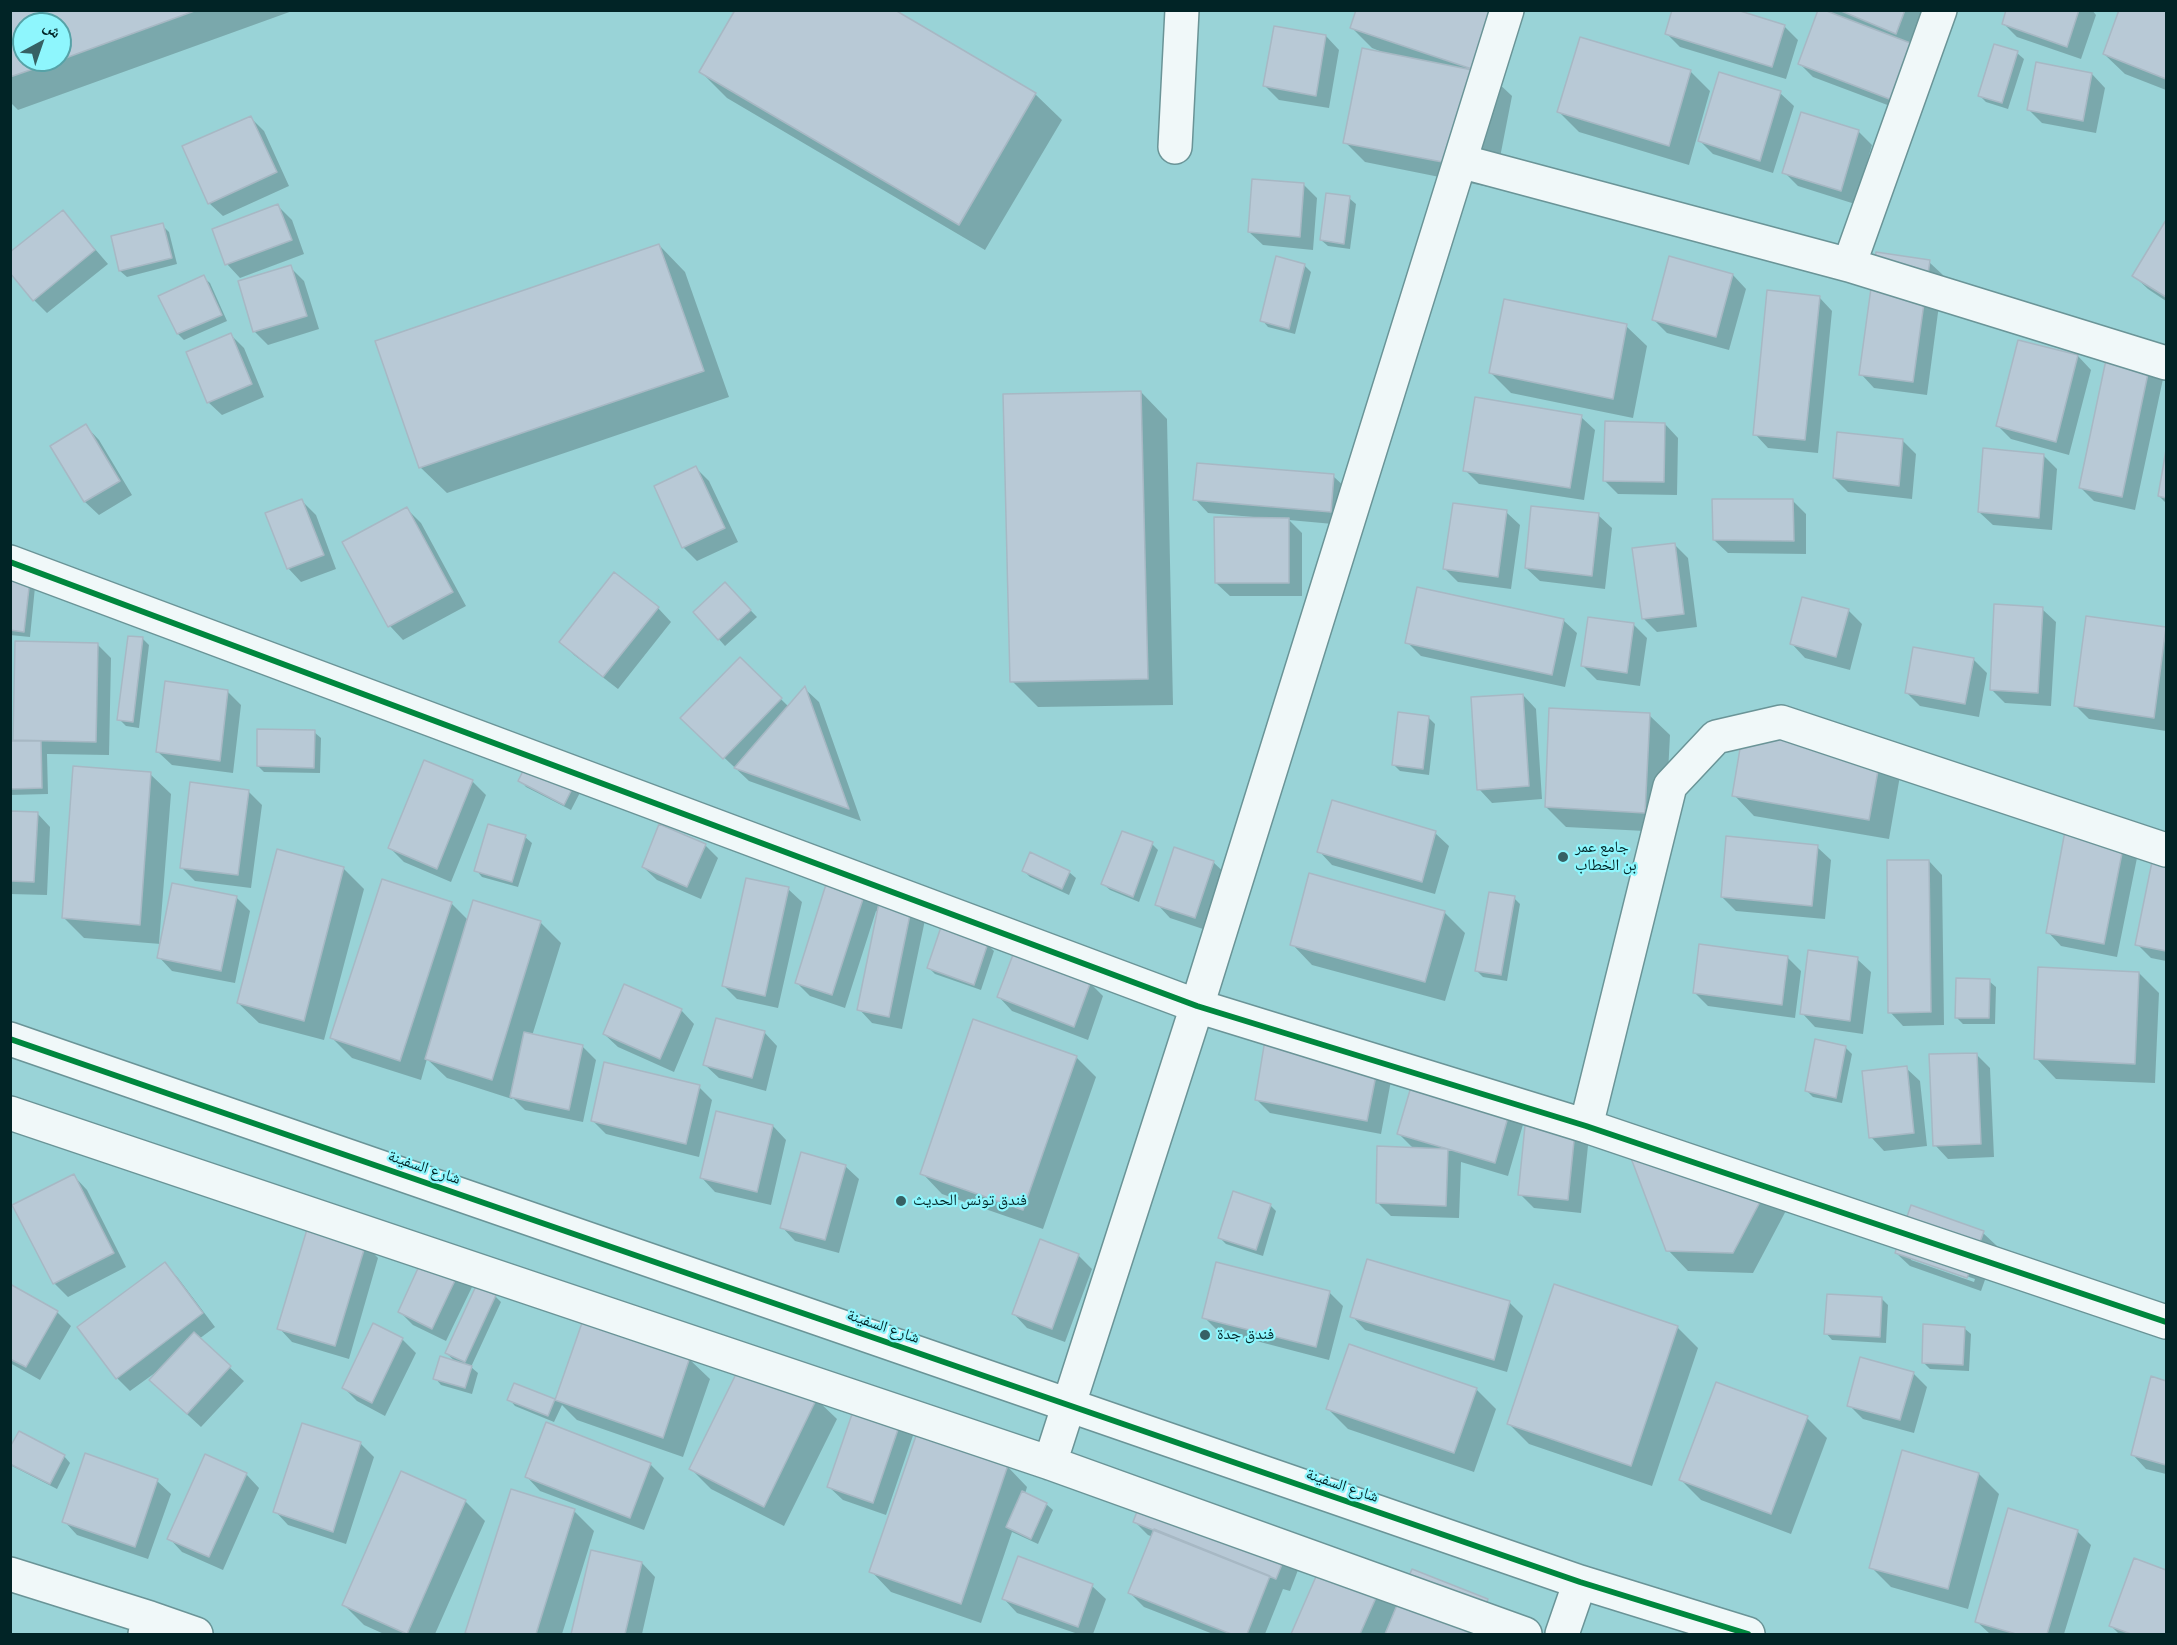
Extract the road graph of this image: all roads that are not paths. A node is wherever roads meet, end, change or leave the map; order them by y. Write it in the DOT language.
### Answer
graph roads {
  1 [pos="1182,10"];
  2 [pos="1508,10"];
  3 [pos="1940,10"];
  4 [pos="1175,147"];
  5 [pos="1460,161"];
  6 [pos="1849,265"];
  7 [pos="2166,363"];
  8 [pos="10,562"];
  9 [pos="2166,850"];
  10 [pos="1197,1006"];
  11 [pos="10,1039"];
  12 [pos="10,1113"];
  13 [pos="1587,1126"];
  14 [pos="2166,1322"];
  15 [pos="1069,1405"];
  16 [pos="1050,1463"];
  17 [pos="10,1574"];
  18 [pos="1580,1582"];
  19 [pos="147,1626"];
  20 [pos="196,1635"];
  21 [pos="1525,1635"];
  22 [pos="1562,1635"];
  23 [pos="1748,1635"];
  1 -- 4 [label="street"];
  2 -- 5 [label="street"];
  3 -- 6 [label="street"];
  5 -- 6 [label="street"];
  5 -- 10 [label="street"];
  6 -- 7 [label="street"];
  8 -- 10 [label="street"];
  9 -- 13 [label="street"];
  10 -- 13 [label="street"];
  10 -- 15 [label="street"];
  11 -- 15 [label="street, شارع السفينة"];
  12 -- 16 [label="street"];
  13 -- 14 [label="street"];
  15 -- 16 [label="street"];
  15 -- 18 [label="street, شارع السفينة"];
  16 -- 21 [label="street"];
  17 -- 19 [label="street"];
  18 -- 22 [label="street"];
  18 -- 23 [label="street, شارع السفينة"];
  19 -- 20 [label="street"];
}
